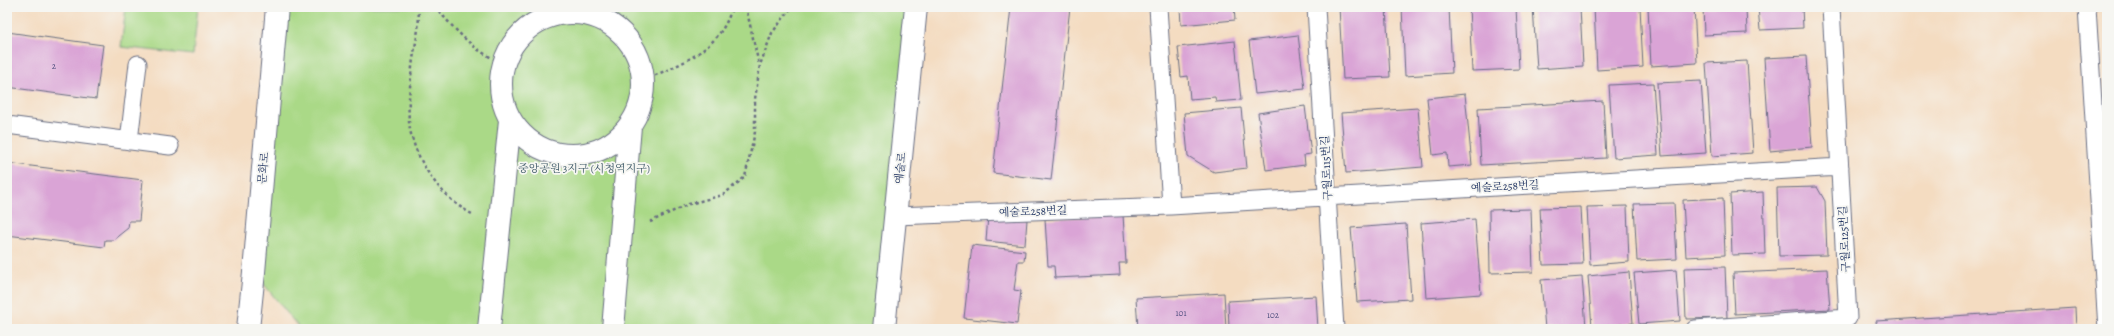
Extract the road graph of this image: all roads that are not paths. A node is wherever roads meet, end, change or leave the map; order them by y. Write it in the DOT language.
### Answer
graph roads {
  1 [pos="277,7"];
  2 [pos="916,7"];
  3 [pos="1158,7"];
  4 [pos="1316,7"];
  5 [pos="1831,7"];
  6 [pos="2087,7"];
  7 [pos="580,10"];
  8 [pos="138,64"];
  9 [pos="510,120"];
  10 [pos="7,125"];
  11 [pos="630,126"];
  12 [pos="129,141"];
  13 [pos="170,146"];
  14 [pos="1840,167"];
  15 [pos="1328,197"];
  16 [pos="1171,206"];
  17 [pos="895,216"];
  18 [pos="248,329"];
  19 [pos="489,329"];
  20 [pos="613,329"];
  21 [pos="884,329"];
  22 [pos="1335,329"];
  23 [pos="1695,329"];
  24 [pos="2107,329"];
  1 -- 18 [label="street, 문화로"];
  2 -- 17 [label="street, 예술로"];
  3 -- 16 [label="lane"];
  4 -- 15 [label="lane, 구월로115번길"];
  5 -- 14 [label="lane, 구월로125번길"];
  6 -- 24 [label="lane"];
  7 -- 9 [label="street"];
  7 -- 11 [label="street"];
  8 -- 12 [label="lane"];
  9 -- 11 [label="street"];
  9 -- 19 [label="street"];
  10 -- 12 [label="lane"];
  11 -- 20 [label="street"];
  12 -- 13 [label="lane"];
  14 -- 15 [label="lane, 예술로258번길"];
  14 -- 23 [label="lane, 구월로125번길"];
  15 -- 16 [label="lane, 예술로258번길"];
  15 -- 22 [label="lane, 구월로115번길"];
  16 -- 17 [label="lane, 예술로258번길"];
  17 -- 21 [label="street, 예술로"];
}
